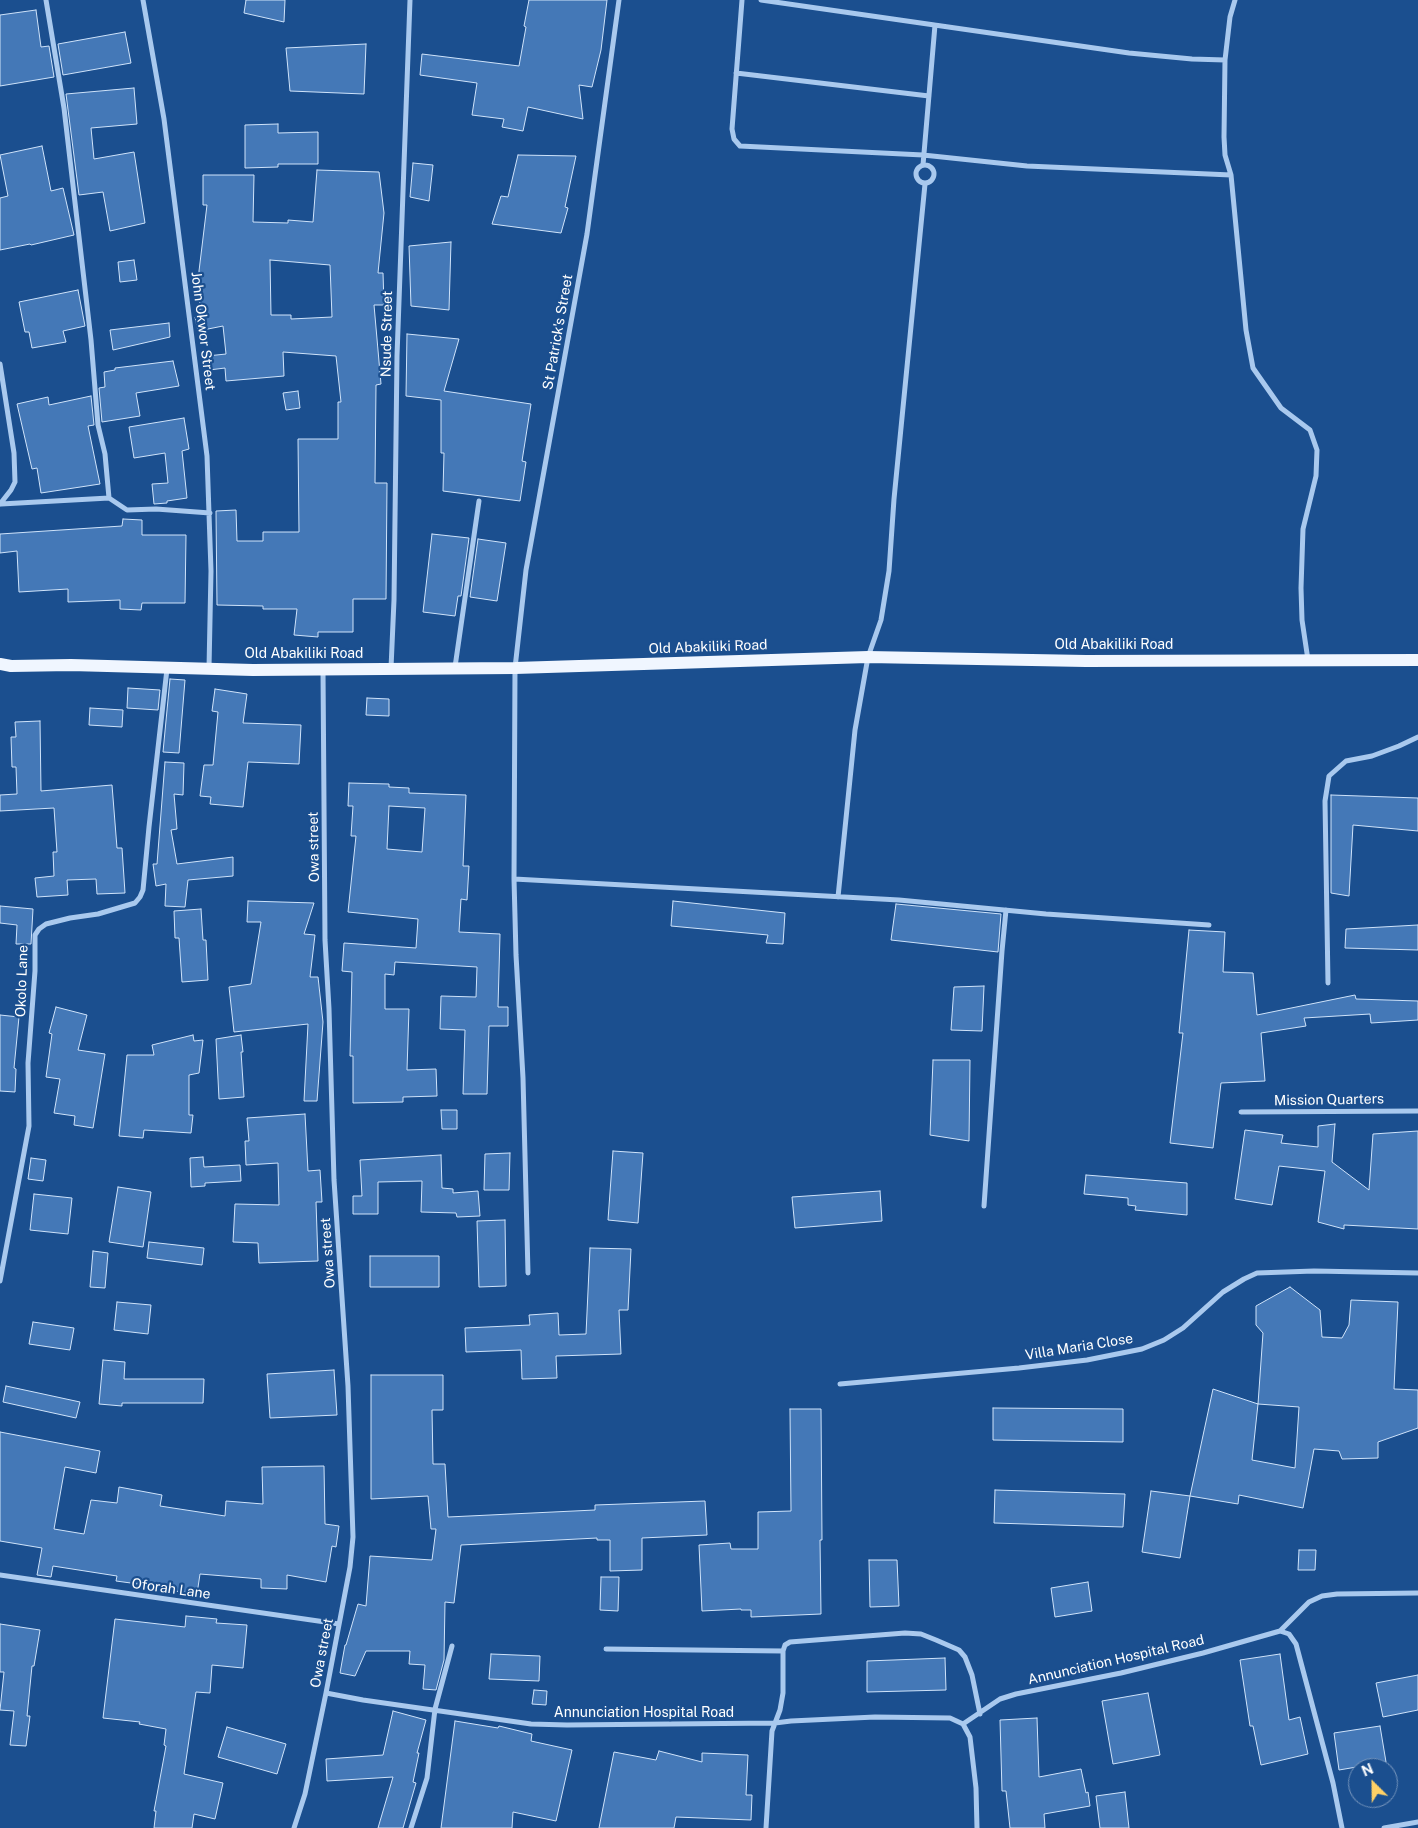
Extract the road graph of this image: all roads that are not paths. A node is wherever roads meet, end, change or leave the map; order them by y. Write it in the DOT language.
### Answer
graph roads {
  1 [pos="46,0"];
  2 [pos="143,0"];
  3 [pos="410,0"];
  4 [pos="619,0"];
  5 [pos="742,0"];
  6 [pos="761,0"];
  7 [pos="1235,0"];
  8 [pos="935,25"];
  9 [pos="1225,60"];
  10 [pos="736,73"];
  11 [pos="929,96"];
  12 [pos="922,155"];
  13 [pos="923,165"];
  14 [pos="1230,174"];
  15 [pos="925,184"];
  16 [pos="0,364"];
  17 [pos="109,498"];
  18 [pos="479,501"];
  19 [pos="0,504"];
  20 [pos="210,513"];
  21 [pos="868,658"];
  22 [pos="1308,660"];
  23 [pos="1418,660"];
  24 [pos="0,664"];
  25 [pos="209,668"];
  26 [pos="391,668"];
  27 [pos="455,668"];
  28 [pos="516,668"];
  29 [pos="167,669"];
  30 [pos="324,670"];
  31 [pos="1418,736"];
  32 [pos="514,879"];
  33 [pos="838,897"];
  34 [pos="1006,910"];
  35 [pos="1209,926"];
  36 [pos="1328,983"];
  37 [pos="1418,1111"];
  38 [pos="1241,1112"];
  39 [pos="984,1206"];
  40 [pos="528,1273"];
  41 [pos="1418,1273"];
  42 [pos="0,1281"];
  43 [pos="840,1384"];
  44 [pos="0,1575"];
  45 [pos="1418,1593"];
  46 [pos="339,1624"];
  47 [pos="1280,1631"];
  48 [pos="452,1646"];
  49 [pos="606,1648"];
  50 [pos="783,1651"];
  51 [pos="326,1693"];
  52 [pos="434,1709"];
  53 [pos="980,1714"];
  54 [pos="775,1723"];
  55 [pos="963,1724"];
  56 [pos="1418,1822"];
  57 [pos="294,1828"];
  58 [pos="411,1828"];
  59 [pos="766,1828"];
  60 [pos="977,1828"];
  61 [pos="1342,1828"];
  62 [pos="1384,1828"];
  1 -- 17 [label="street"];
  2 -- 20 [label="street, John Okwor Street"];
  3 -- 26 [label="street, Nsude Street"];
  4 -- 28 [label="street, St Patrick's Street"];
  5 -- 10 [label="street"];
  6 -- 8 [label="street"];
  7 -- 9 [label="street"];
  8 -- 9 [label="street"];
  8 -- 11 [label="street"];
  9 -- 14 [label="street"];
  10 -- 11 [label="street"];
  10 -- 12 [label="street"];
  11 -- 12 [label="street"];
  12 -- 13 [label="street"];
  12 -- 14 [label="street"];
  13 -- 15 [label="street"];
  13 -- 15 [label="street"];
  14 -- 22 [label="street"];
  15 -- 21 [label="street"];
  16 -- 19 [label="street"];
  17 -- 19 [label="street"];
  17 -- 20 [label="street"];
  18 -- 27 [label="street"];
  20 -- 25 [label="street, John Okwor Street"];
  21 -- 22 [label="main road, Old Abakiliki Road"];
  21 -- 28 [label="main road, Old Abakiliki Road"];
  21 -- 33 [label="street"];
  22 -- 23 [label="main road, Old Abakiliki Road"];
  24 -- 29 [label="main road, Old Abakiliki Road"];
  25 -- 29 [label="main road, Old Abakiliki Road"];
  25 -- 30 [label="main road, Old Abakiliki Road"];
  26 -- 27 [label="main road, Old Abakiliki Road"];
  26 -- 30 [label="main road, Old Abakiliki Road"];
  27 -- 28 [label="main road, Old Abakiliki Road"];
  28 -- 32 [label="street, St Patrick's Street"];
  29 -- 42 [label="street, Okolo Lane"];
  30 -- 46 [label="street, Owa street"];
  31 -- 36 [label="street"];
  32 -- 33 [label="street"];
  32 -- 40 [label="street, St Patrick's Street"];
  33 -- 34 [label="street"];
  34 -- 35 [label="street"];
  34 -- 39 [label="street"];
  37 -- 38 [label="street, Mission Quarters"];
  41 -- 43 [label="street, Villa Maria Close"];
  44 -- 46 [label="street, Oforah Lane"];
  45 -- 47 [label="street"];
  46 -- 51 [label="street, Owa street"];
  47 -- 53 [label="street, Annunciation Hospital Road"];
  47 -- 61 [label="street"];
  48 -- 52 [label="street"];
  49 -- 50 [label="street"];
  50 -- 53 [label="street"];
  50 -- 54 [label="street"];
  51 -- 52 [label="street, Annunciation Hospital Road"];
  51 -- 57 [label="street, Owa street"];
  52 -- 54 [label="street, Annunciation Hospital Road"];
  52 -- 58 [label="street"];
  53 -- 55 [label="street, Annunciation Hospital Road"];
  54 -- 55 [label="street, Annunciation Hospital Road"];
  54 -- 59 [label="street"];
  55 -- 60 [label="street"];
  56 -- 62 [label="street"];
}
